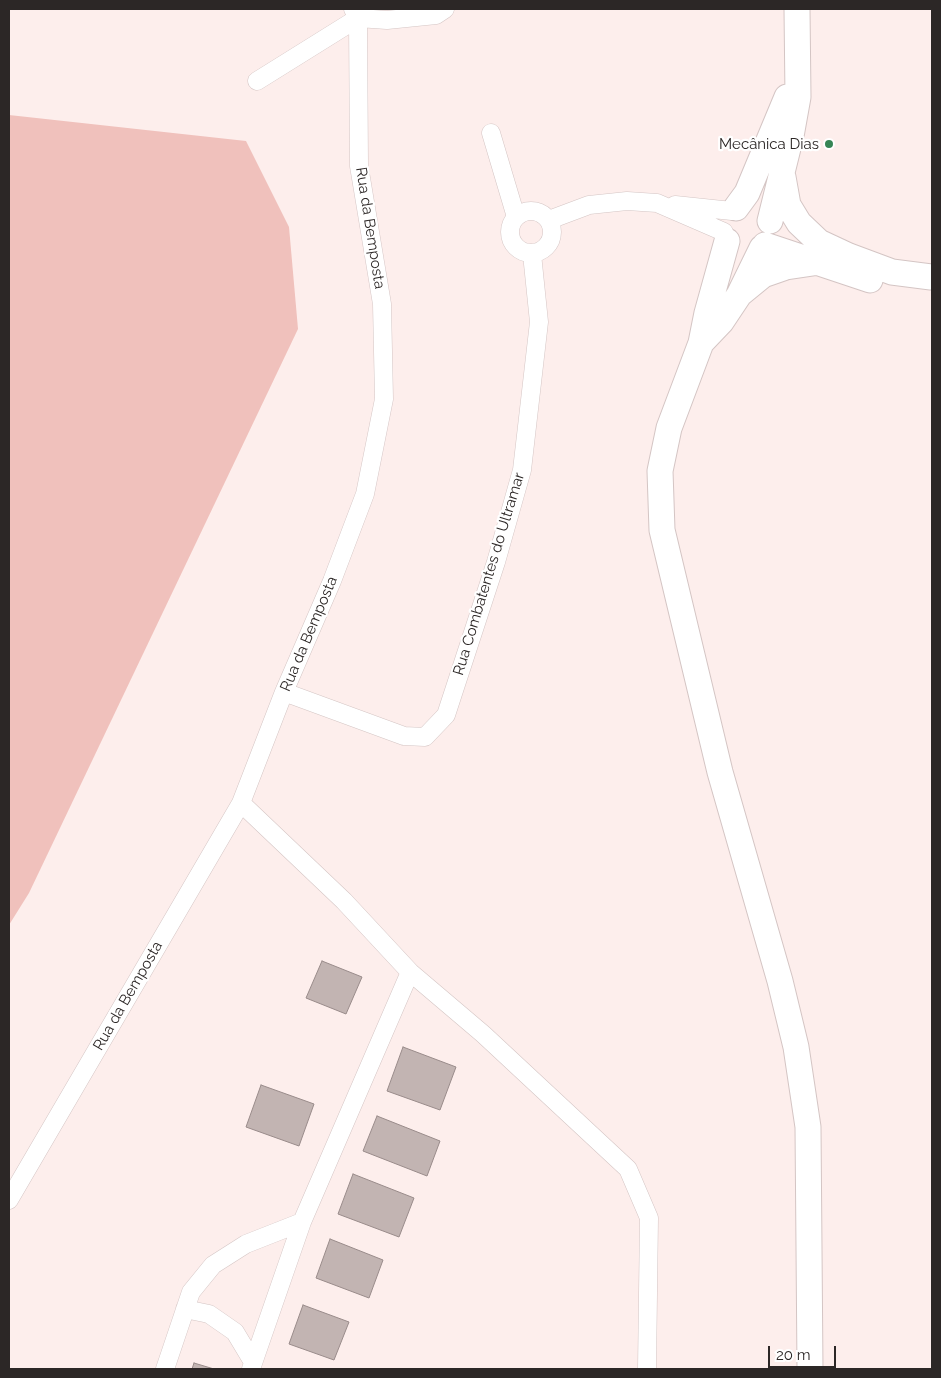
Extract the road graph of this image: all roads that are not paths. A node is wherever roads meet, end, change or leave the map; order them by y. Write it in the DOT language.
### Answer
graph roads {
  1 [pos="445,9"];
  2 [pos="797,9"];
  3 [pos="356,13"];
  4 [pos="797,72"];
  5 [pos="257,80"];
  6 [pos="490,134"];
  7 [pos="782,175"];
  8 [pos="516,217"];
  9 [pos="548,220"];
  10 [pos="730,223"];
  11 [pos="767,236"];
  12 [pos="816,252"];
  13 [pos="532,254"];
  14 [pos="931,277"];
  15 [pos="739,295"];
  16 [pos="701,343"];
  17 [pos="284,692"];
  18 [pos="241,803"];
  19 [pos="410,972"];
  20 [pos="9,1200"];
  21 [pos="302,1222"];
  22 [pos="186,1309"];
  23 [pos="252,1365"];
  24 [pos="165,1369"];
  25 [pos="647,1369"];
  26 [pos="810,1369"];
  1 -- 3 [label="street"];
  2 -- 4 [label="main road"];
  3 -- 5 [label="street"];
  3 -- 17 [label="street, Rua da Bemposta"];
  4 -- 7 [label="main road"];
  4 -- 10 [label="main road"];
  6 -- 8 [label="street"];
  7 -- 11 [label="main road"];
  7 -- 12 [label="main road"];
  8 -- 9 [label="street"];
  8 -- 13 [label="street"];
  9 -- 10 [label="street"];
  9 -- 13 [label="street"];
  10 -- 11 [label="main road"];
  10 -- 11 [label="main road"];
  10 -- 16 [label="main road"];
  11 -- 12 [label="main road"];
  11 -- 15 [label="main road"];
  12 -- 14 [label="main road"];
  12 -- 15 [label="main road"];
  13 -- 17 [label="street, Rua Combatentes do Ultramar"];
  15 -- 16 [label="main road"];
  16 -- 26 [label="main road"];
  17 -- 18 [label="street, Rua da Bemposta"];
  18 -- 19 [label="street"];
  18 -- 20 [label="street, Rua da Bemposta"];
  19 -- 21 [label="street"];
  19 -- 25 [label="street"];
  21 -- 22 [label="street"];
  21 -- 23 [label="street"];
  22 -- 23 [label="street"];
  22 -- 24 [label="street"];
}
